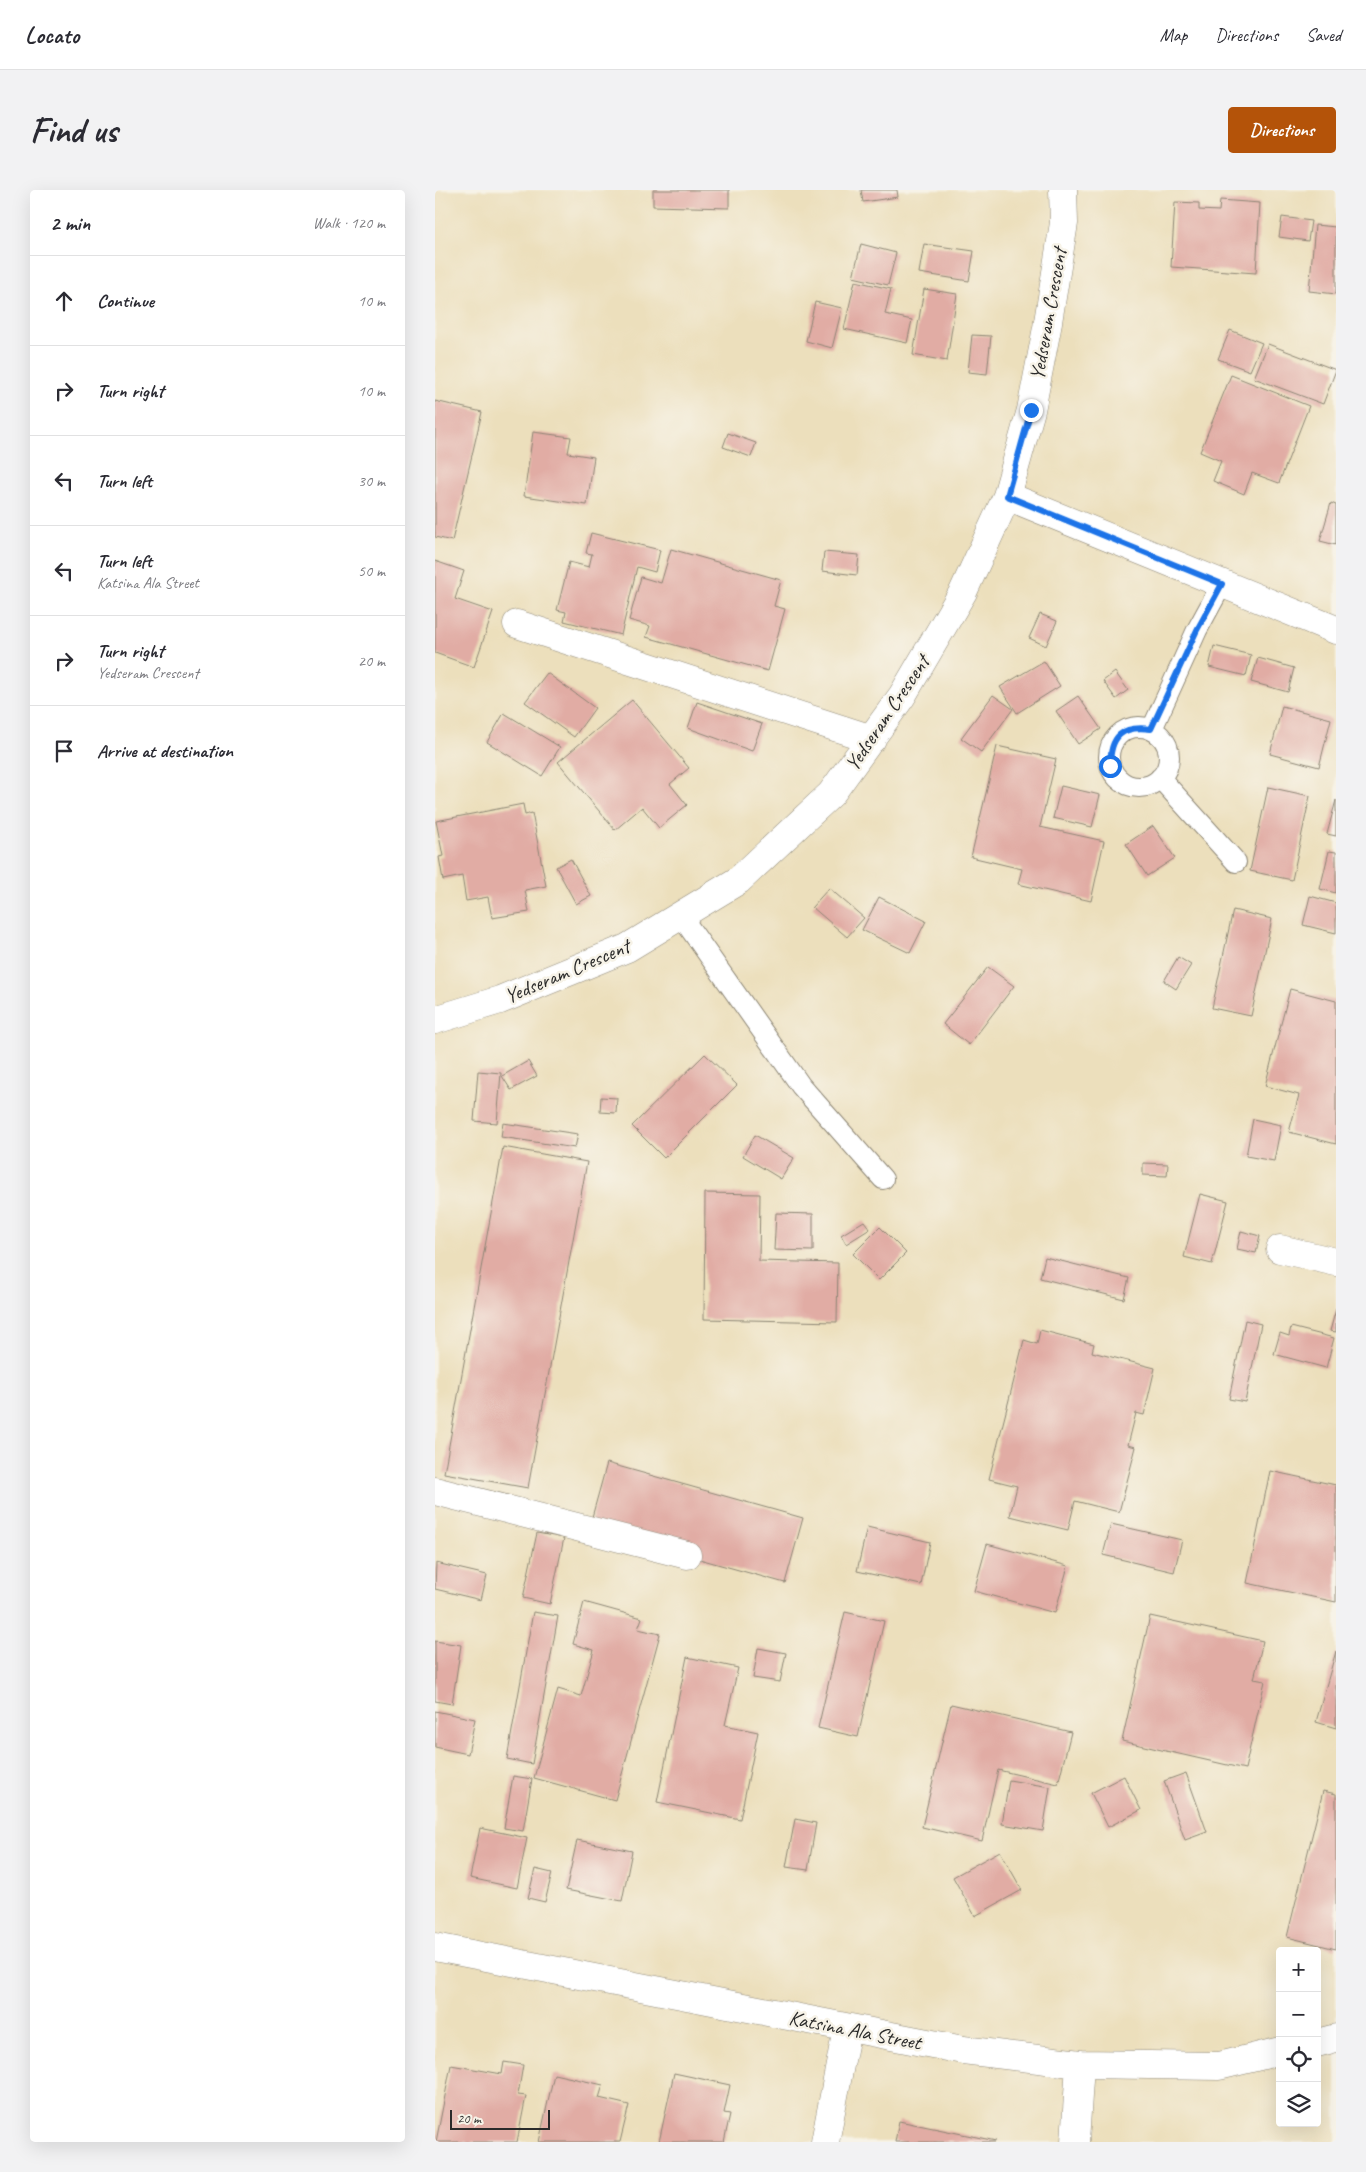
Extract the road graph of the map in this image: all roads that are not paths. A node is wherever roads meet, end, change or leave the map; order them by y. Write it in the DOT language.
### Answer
graph roads {
  1 [pos="1063,190"];
  2 [pos="1007,496"];
  3 [pos="1222,584"];
  4 [pos="517,624"];
  5 [pos="1336,630"];
  6 [pos="1151,729"];
  7 [pos="872,739"];
  8 [pos="1160,778"];
  9 [pos="1236,862"];
  10 [pos="681,916"];
  11 [pos="435,1020"];
  12 [pos="883,1179"];
  13 [pos="1279,1249"];
  14 [pos="1336,1262"];
  15 [pos="435,1491"];
  16 [pos="687,1555"];
  17 [pos="435,1947"];
  18 [pos="847,2029"];
  19 [pos="1336,2038"];
  20 [pos="1321,2042"];
  21 [pos="1276,2052"];
  22 [pos="1081,2064"];
  23 [pos="825,2142"];
  24 [pos="1075,2142"];
  1 -- 2 [label="street, Yedseram Crescent"];
  2 -- 3 [label="street"];
  2 -- 7 [label="street, Yedseram Crescent"];
  3 -- 5 [label="street"];
  3 -- 6 [label="lane"];
  4 -- 7 [label="street"];
  6 -- 8 [label="lane"];
  6 -- 8 [label="lane"];
  7 -- 10 [label="street, Yedseram Crescent"];
  8 -- 9 [label="lane"];
  10 -- 11 [label="street, Yedseram Crescent"];
  10 -- 12 [label="lane"];
  13 -- 14 [label="street"];
  15 -- 16 [label="street"];
  17 -- 18 [label="street, Katsina Ala Street"];
  18 -- 22 [label="street, Katsina Ala Street"];
  18 -- 23 [label="street"];
  19 -- 20 [label="street"];
  21 -- 22 [label="street, Katsina Ala Street"];
  22 -- 24 [label="street"];
}
